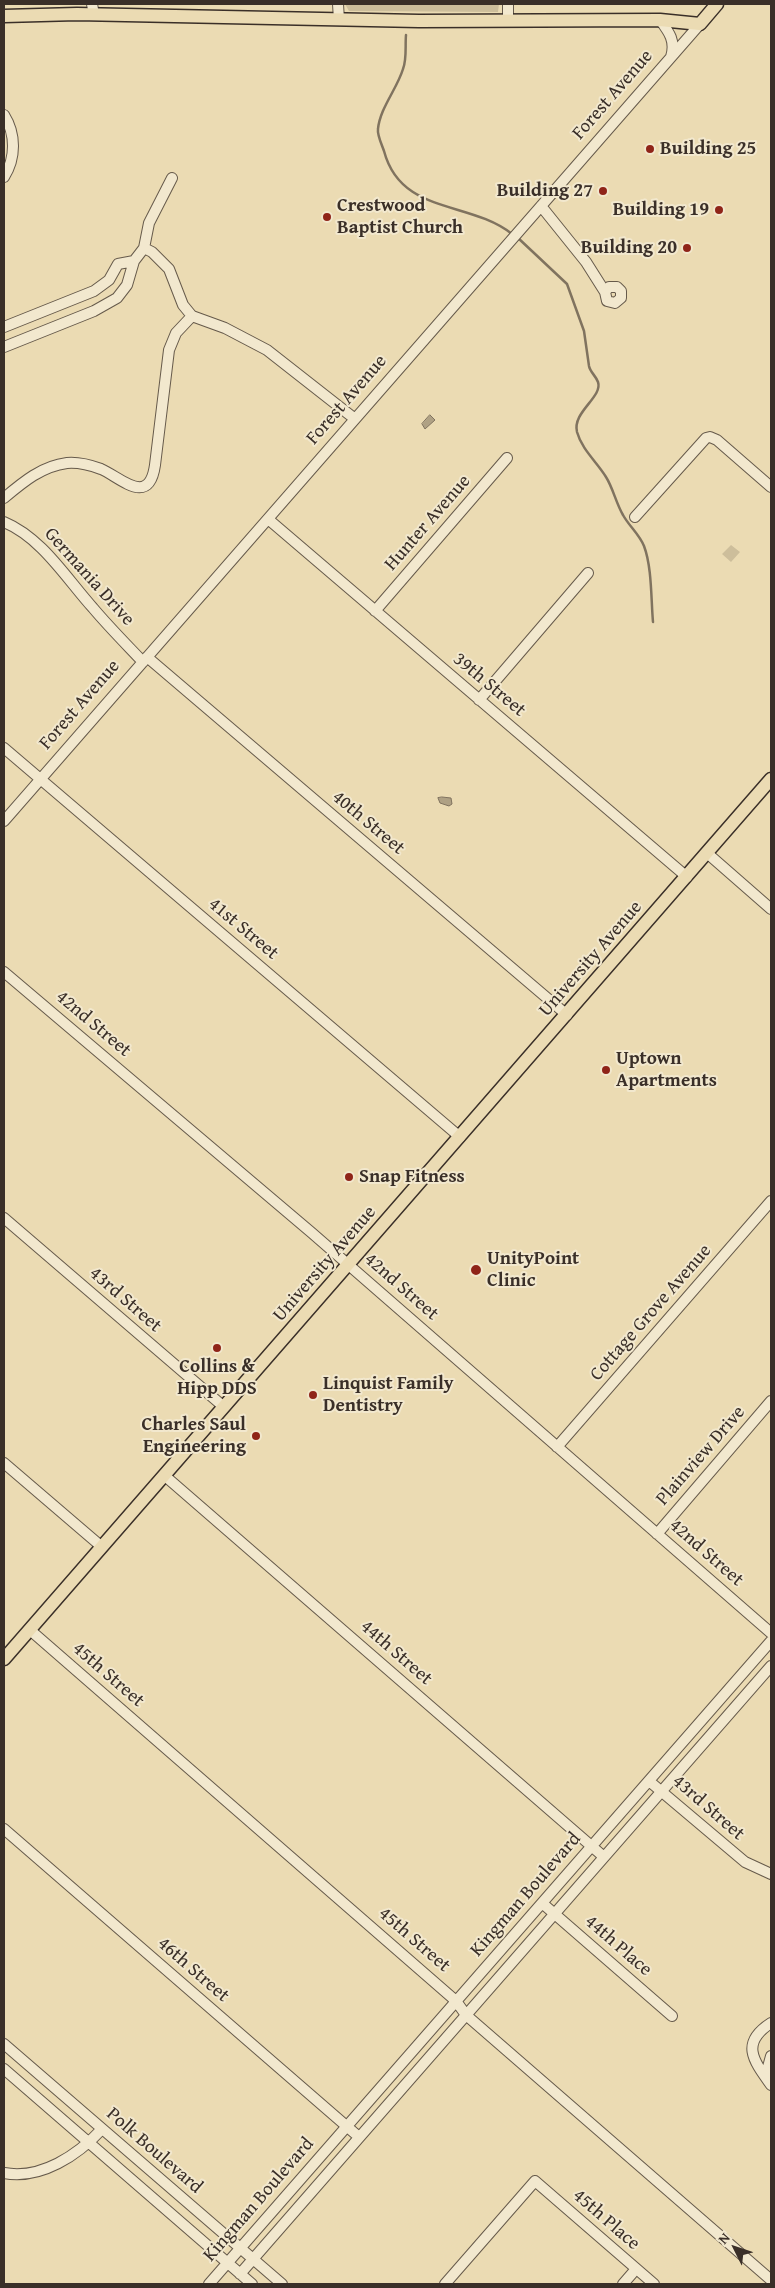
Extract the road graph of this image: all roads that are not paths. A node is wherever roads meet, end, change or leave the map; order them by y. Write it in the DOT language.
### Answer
graph roads {
  1 [pos="338,4"];
  2 [pos="508,4"];
  3 [pos="716,6"];
  4 [pos="93,9"];
  5 [pos="4,16"];
  6 [pos="339,20"];
  7 [pos="660,20"];
  8 [pos="508,21"];
  9 [pos="700,24"];
  10 [pos="670,58"];
  11 [pos="4,115"];
  12 [pos="4,177"];
  13 [pos="172,178"];
  14 [pos="540,206"];
  15 [pos="144,248"];
  16 [pos="134,261"];
  17 [pos="605,292"];
  18 [pos="192,316"];
  19 [pos="4,327"];
  20 [pos="4,348"];
  21 [pos="355,419"];
  22 [pos="507,458"];
  23 [pos="771,487"];
  24 [pos="4,498"];
  25 [pos="635,518"];
  26 [pos="268,519"];
  27 [pos="4,522"];
  28 [pos="588,573"];
  29 [pos="375,610"];
  30 [pos="145,660"];
  31 [pos="479,700"];
  32 [pos="4,748"];
  33 [pos="40,780"];
  34 [pos="771,780"];
  35 [pos="4,821"];
  36 [pos="707,853"];
  37 [pos="687,876"];
  38 [pos="771,909"];
  39 [pos="4,972"];
  40 [pos="567,1015"];
  41 [pos="460,1137"];
  42 [pos="771,1201"];
  43 [pos="4,1218"];
  44 [pos="349,1265"];
  45 [pos="771,1400"];
  46 [pos="224,1407"];
  47 [pos="557,1447"];
  48 [pos="4,1463"];
  49 [pos="165,1476"];
  50 [pos="657,1534"];
  51 [pos="102,1547"];
  52 [pos="30,1630"];
  53 [pos="771,1633"];
  54 [pos="771,1641"];
  55 [pos="4,1659"];
  56 [pos="771,1666"];
  57 [pos="649,1780"];
  58 [pos="662,1791"];
  59 [pos="4,1829"];
  60 [pos="592,1846"];
  61 [pos="604,1857"];
  62 [pos="771,1874"];
  63 [pos="542,1903"];
  64 [pos="554,1914"];
  65 [pos="456,2001"];
  66 [pos="466,2015"];
  67 [pos="672,2016"];
  68 [pos="771,2023"];
  69 [pos="4,2044"];
  70 [pos="771,2056"];
  71 [pos="4,2069"];
  72 [pos="771,2085"];
  73 [pos="347,2126"];
  74 [pos="102,2129"];
  75 [pos="359,2137"];
  76 [pos="89,2143"];
  77 [pos="4,2173"];
  78 [pos="240,2248"];
  79 [pos="252,2259"];
  80 [pos="227,2263"];
  81 [pos="636,2269"];
  82 [pos="240,2274"];
  83 [pos="771,2280"];
  84 [pos="209,2284"];
  85 [pos="252,2284"];
  86 [pos="282,2284"];
  87 [pos="444,2284"];
  88 [pos="623,2284"];
  89 [pos="654,2284"];
  1 -- 6 [label="street"];
  2 -- 8 [label="street"];
  3 -- 7 [label="main road"];
  3 -- 9 [label="main road, Forest Avenue"];
  4 -- 5 [label="main road"];
  4 -- 6 [label="main road"];
  6 -- 8 [label="main road"];
  7 -- 8 [label="main road"];
  7 -- 9 [label="main road"];
  7 -- 10 [label="street"];
  9 -- 10 [label="street, Forest Avenue"];
  10 -- 14 [label="street, Forest Avenue"];
  11 -- 12 [label="street"];
  13 -- 15 [label="street"];
  14 -- 17 [label="street"];
  14 -- 21 [label="street, Forest Avenue"];
  15 -- 16 [label="street"];
  15 -- 18 [label="street"];
  16 -- 19 [label="street"];
  16 -- 20 [label="street"];
  18 -- 21 [label="street"];
  18 -- 24 [label="street"];
  21 -- 26 [label="street, Forest Avenue"];
  22 -- 29 [label="street, Hunter Avenue"];
  23 -- 25 [label="street"];
  26 -- 29 [label="street, 39th Street"];
  26 -- 30 [label="street, Forest Avenue"];
  27 -- 30 [label="street, Germania Drive"];
  28 -- 31 [label="street"];
  29 -- 31 [label="street, 39th Street"];
  30 -- 33 [label="street, Forest Avenue"];
  30 -- 40 [label="street, 40th Street"];
  31 -- 37 [label="street, 39th Street"];
  32 -- 33 [label="street, 41st Street"];
  33 -- 35 [label="street, Forest Avenue"];
  33 -- 41 [label="street, 41st Street"];
  34 -- 36 [label="main road, University Avenue"];
  36 -- 37 [label="main road, University Avenue"];
  36 -- 38 [label="street"];
  37 -- 40 [label="main road, University Avenue"];
  39 -- 44 [label="street, 42nd Street"];
  40 -- 41 [label="main road, University Avenue"];
  41 -- 44 [label="main road, University Avenue"];
  42 -- 47 [label="street, Cottage Grove Avenue"];
  43 -- 46 [label="street, 43rd Street"];
  44 -- 46 [label="main road, University Avenue"];
  44 -- 47 [label="street, 42nd Street"];
  45 -- 50 [label="street, Plainview Drive"];
  46 -- 49 [label="main road, University Avenue"];
  47 -- 50 [label="street, 42nd Street"];
  48 -- 51 [label="street"];
  49 -- 51 [label="main road, University Avenue"];
  49 -- 60 [label="street, 44th Street"];
  50 -- 53 [label="street, 42nd Street"];
  51 -- 52 [label="main road, University Avenue"];
  52 -- 55 [label="main road, University Avenue"];
  52 -- 65 [label="street, 45th Street"];
  54 -- 57 [label="street, Kingman Boulevard"];
  56 -- 58 [label="street, Kingman Boulevard"];
  57 -- 58 [label="street, 43rd Street"];
  57 -- 60 [label="street, Kingman Boulevard"];
  58 -- 61 [label="street, Kingman Boulevard"];
  58 -- 62 [label="street, 43rd Street"];
  59 -- 73 [label="street, 46th Street"];
  60 -- 61 [label="street, 44th Street"];
  60 -- 63 [label="street, Kingman Boulevard"];
  61 -- 64 [label="street, Kingman Boulevard"];
  63 -- 64 [label="street, 44th Place"];
  63 -- 65 [label="street, Kingman Boulevard"];
  64 -- 66 [label="street, Kingman Boulevard"];
  64 -- 67 [label="street, 44th Place"];
  65 -- 66 [label="street, 45th Street"];
  65 -- 73 [label="street, Kingman Boulevard"];
  66 -- 75 [label="street, Kingman Boulevard"];
  66 -- 83 [label="street, 45th Street"];
  68 -- 72 [label="street"];
  69 -- 74 [label="street, Polk Boulevard"];
  70 -- 72 [label="street"];
  71 -- 76 [label="street, Polk Boulevard"];
  73 -- 75 [label="street, 46th Street"];
  73 -- 78 [label="street, Kingman Boulevard"];
  74 -- 76 [label="street"];
  74 -- 78 [label="street, Polk Boulevard"];
  75 -- 79 [label="street, Kingman Boulevard"];
  76 -- 77 [label="street"];
  76 -- 80 [label="street, Polk Boulevard"];
  78 -- 79 [label="street, Polk Boulevard"];
  78 -- 80 [label="street, Kingman Boulevard"];
  79 -- 82 [label="street, Kingman Boulevard"];
  79 -- 86 [label="street, Polk Boulevard"];
  80 -- 82 [label="street, Polk Boulevard"];
  80 -- 84 [label="street, Kingman Boulevard"];
  81 -- 87 [label="street, 45th Place"];
  81 -- 88 [label="street"];
  81 -- 89 [label="street, 45th Place"];
  82 -- 85 [label="street, Polk Boulevard"];
}
